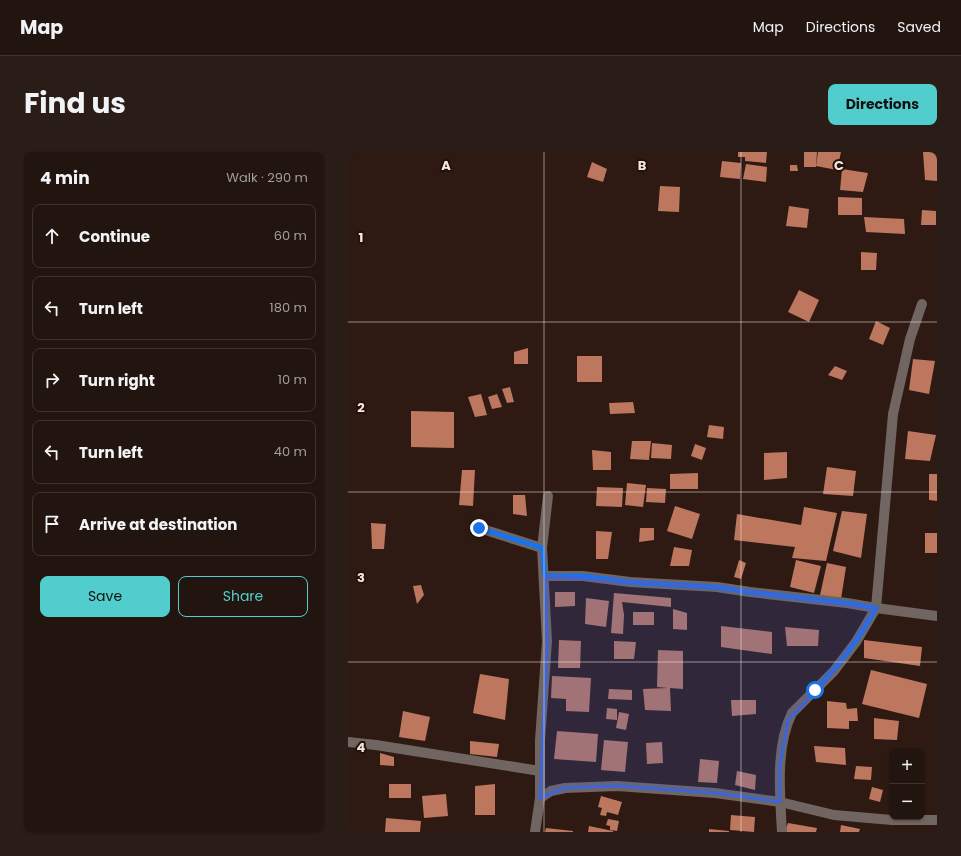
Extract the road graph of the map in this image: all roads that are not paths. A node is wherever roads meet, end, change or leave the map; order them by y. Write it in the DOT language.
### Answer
graph roads {
  1 [pos="922,304"];
  2 [pos="548,496"];
  3 [pos="479,528"];
  4 [pos="542,548"];
  5 [pos="545,576"];
  6 [pos="876,608"];
  7 [pos="937,616"];
  8 [pos="348,742"];
  9 [pos="540,771"];
  10 [pos="540,798"];
  11 [pos="780,802"];
  12 [pos="937,820"];
  13 [pos="535,832"];
  14 [pos="782,832"];
  1 -- 6 [label="street"];
  2 -- 4 [label="street"];
  3 -- 4 [label="street"];
  4 -- 5 [label="street"];
  5 -- 6 [label="street"];
  5 -- 9 [label="street"];
  6 -- 7 [label="street"];
  6 -- 11 [label="street"];
  8 -- 9 [label="street"];
  9 -- 10 [label="street"];
  10 -- 11 [label="street"];
  10 -- 13 [label="street"];
  11 -- 12 [label="street"];
  11 -- 14 [label="street"];
}
